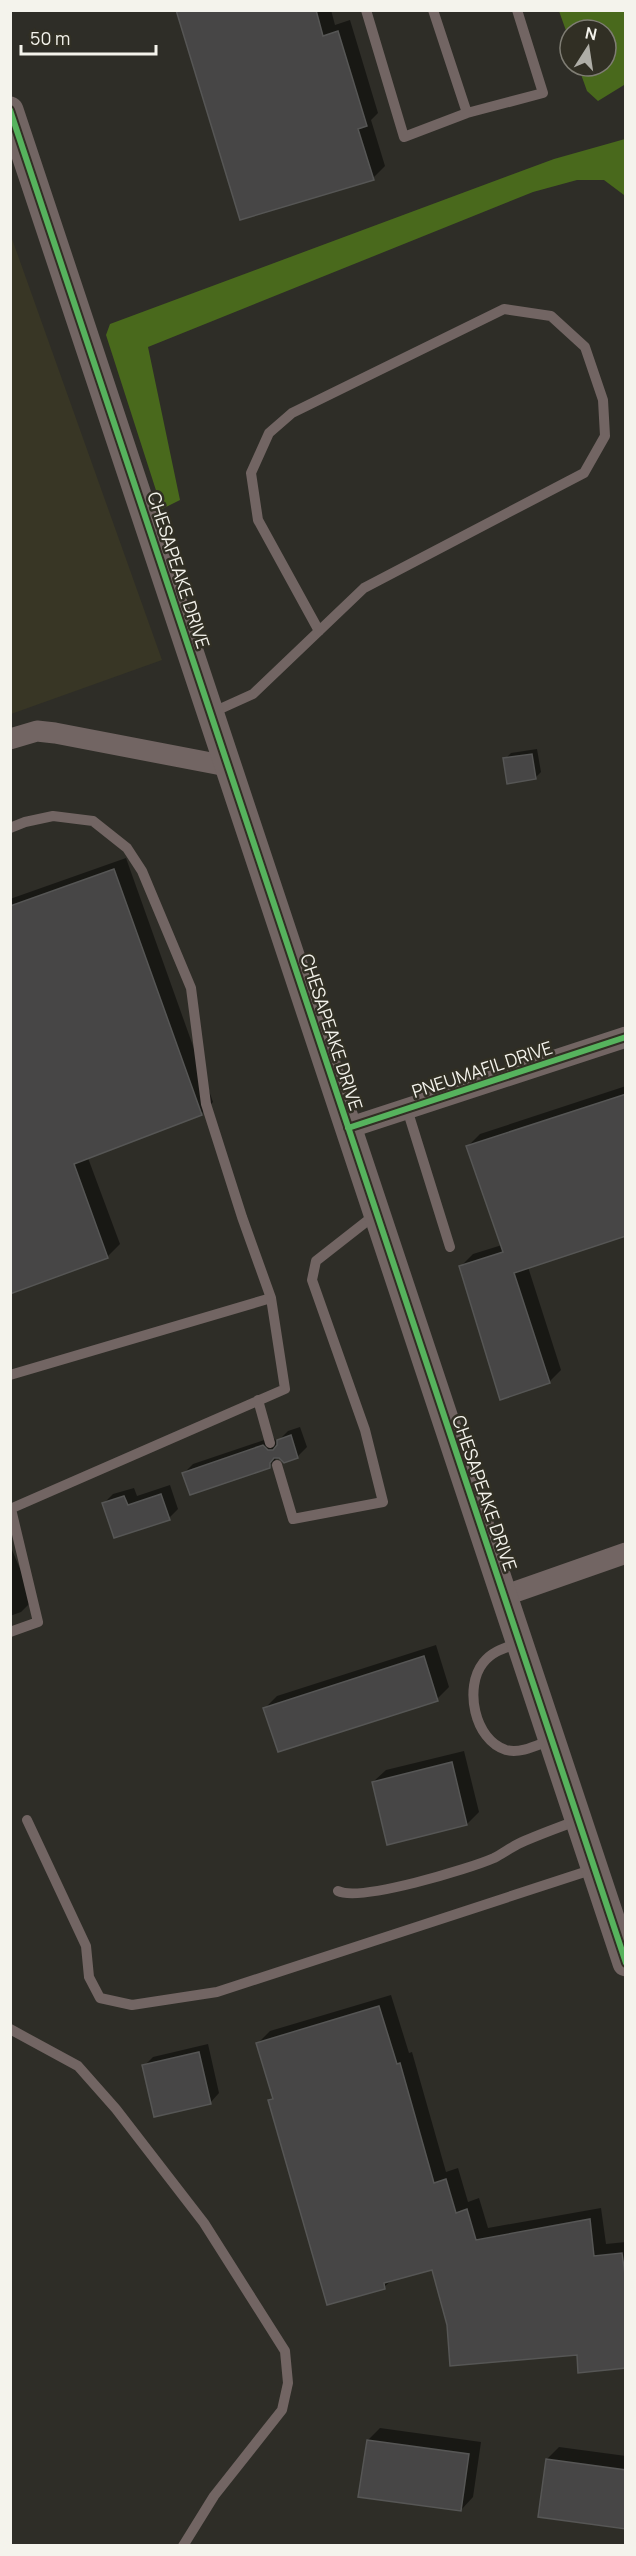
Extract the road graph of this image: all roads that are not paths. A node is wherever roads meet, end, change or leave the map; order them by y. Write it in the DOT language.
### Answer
graph roads {
  1 [pos="366,10"];
  2 [pos="433,10"];
  3 [pos="517,10"];
  4 [pos="10,110"];
  5 [pos="467,113"];
  6 [pos="319,631"];
  7 [pos="210,714"];
  8 [pos="10,739"];
  9 [pos="227,766"];
  10 [pos="10,828"];
  11 [pos="626,1037"];
  12 [pos="407,1109"];
  13 [pos="348,1128"];
  14 [pos="377,1214"];
  15 [pos="450,1247"];
  16 [pos="271,1298"];
  17 [pos="10,1375"];
  18 [pos="258,1400"];
  19 [pos="270,1443"];
  20 [pos="277,1465"];
  21 [pos="11,1509"];
  22 [pos="626,1554"];
  23 [pos="503,1596"];
  24 [pos="10,1632"];
  25 [pos="519,1643"];
  26 [pos="552,1740"];
  27 [pos="27,1820"];
  28 [pos="578,1820"];
  29 [pos="594,1869"];
  30 [pos="338,1891"];
  31 [pos="626,1963"];
  32 [pos="10,2029"];
  33 [pos="183,2546"];
  1 -- 5 [label="lane"];
  2 -- 5 [label="lane"];
  3 -- 5 [label="lane"];
  4 -- 7 [label="street, CHESAPEAKE DRIVE"];
  6 -- 6 [label="lane"];
  6 -- 7 [label="lane"];
  7 -- 9 [label="street, CHESAPEAKE DRIVE"];
  8 -- 9 [label="street"];
  9 -- 13 [label="street, CHESAPEAKE DRIVE"];
  10 -- 16 [label="lane"];
  11 -- 12 [label="street, PNEUMAFIL DRIVE"];
  12 -- 13 [label="street, PNEUMAFIL DRIVE"];
  12 -- 15 [label="lane"];
  13 -- 14 [label="street, CHESAPEAKE DRIVE"];
  14 -- 20 [label="lane"];
  14 -- 23 [label="street, CHESAPEAKE DRIVE"];
  16 -- 17 [label="lane"];
  16 -- 18 [label="lane"];
  18 -- 19 [label="lane"];
  18 -- 21 [label="lane"];
  21 -- 24 [label="lane"];
  22 -- 23 [label="street"];
  23 -- 25 [label="street, CHESAPEAKE DRIVE"];
  25 -- 26 [label="street, CHESAPEAKE DRIVE"];
  25 -- 26 [label="lane"];
  26 -- 28 [label="street, CHESAPEAKE DRIVE"];
  27 -- 29 [label="lane"];
  28 -- 29 [label="street, CHESAPEAKE DRIVE"];
  28 -- 30 [label="lane"];
  29 -- 31 [label="street, CHESAPEAKE DRIVE"];
  32 -- 33 [label="lane"];
}
